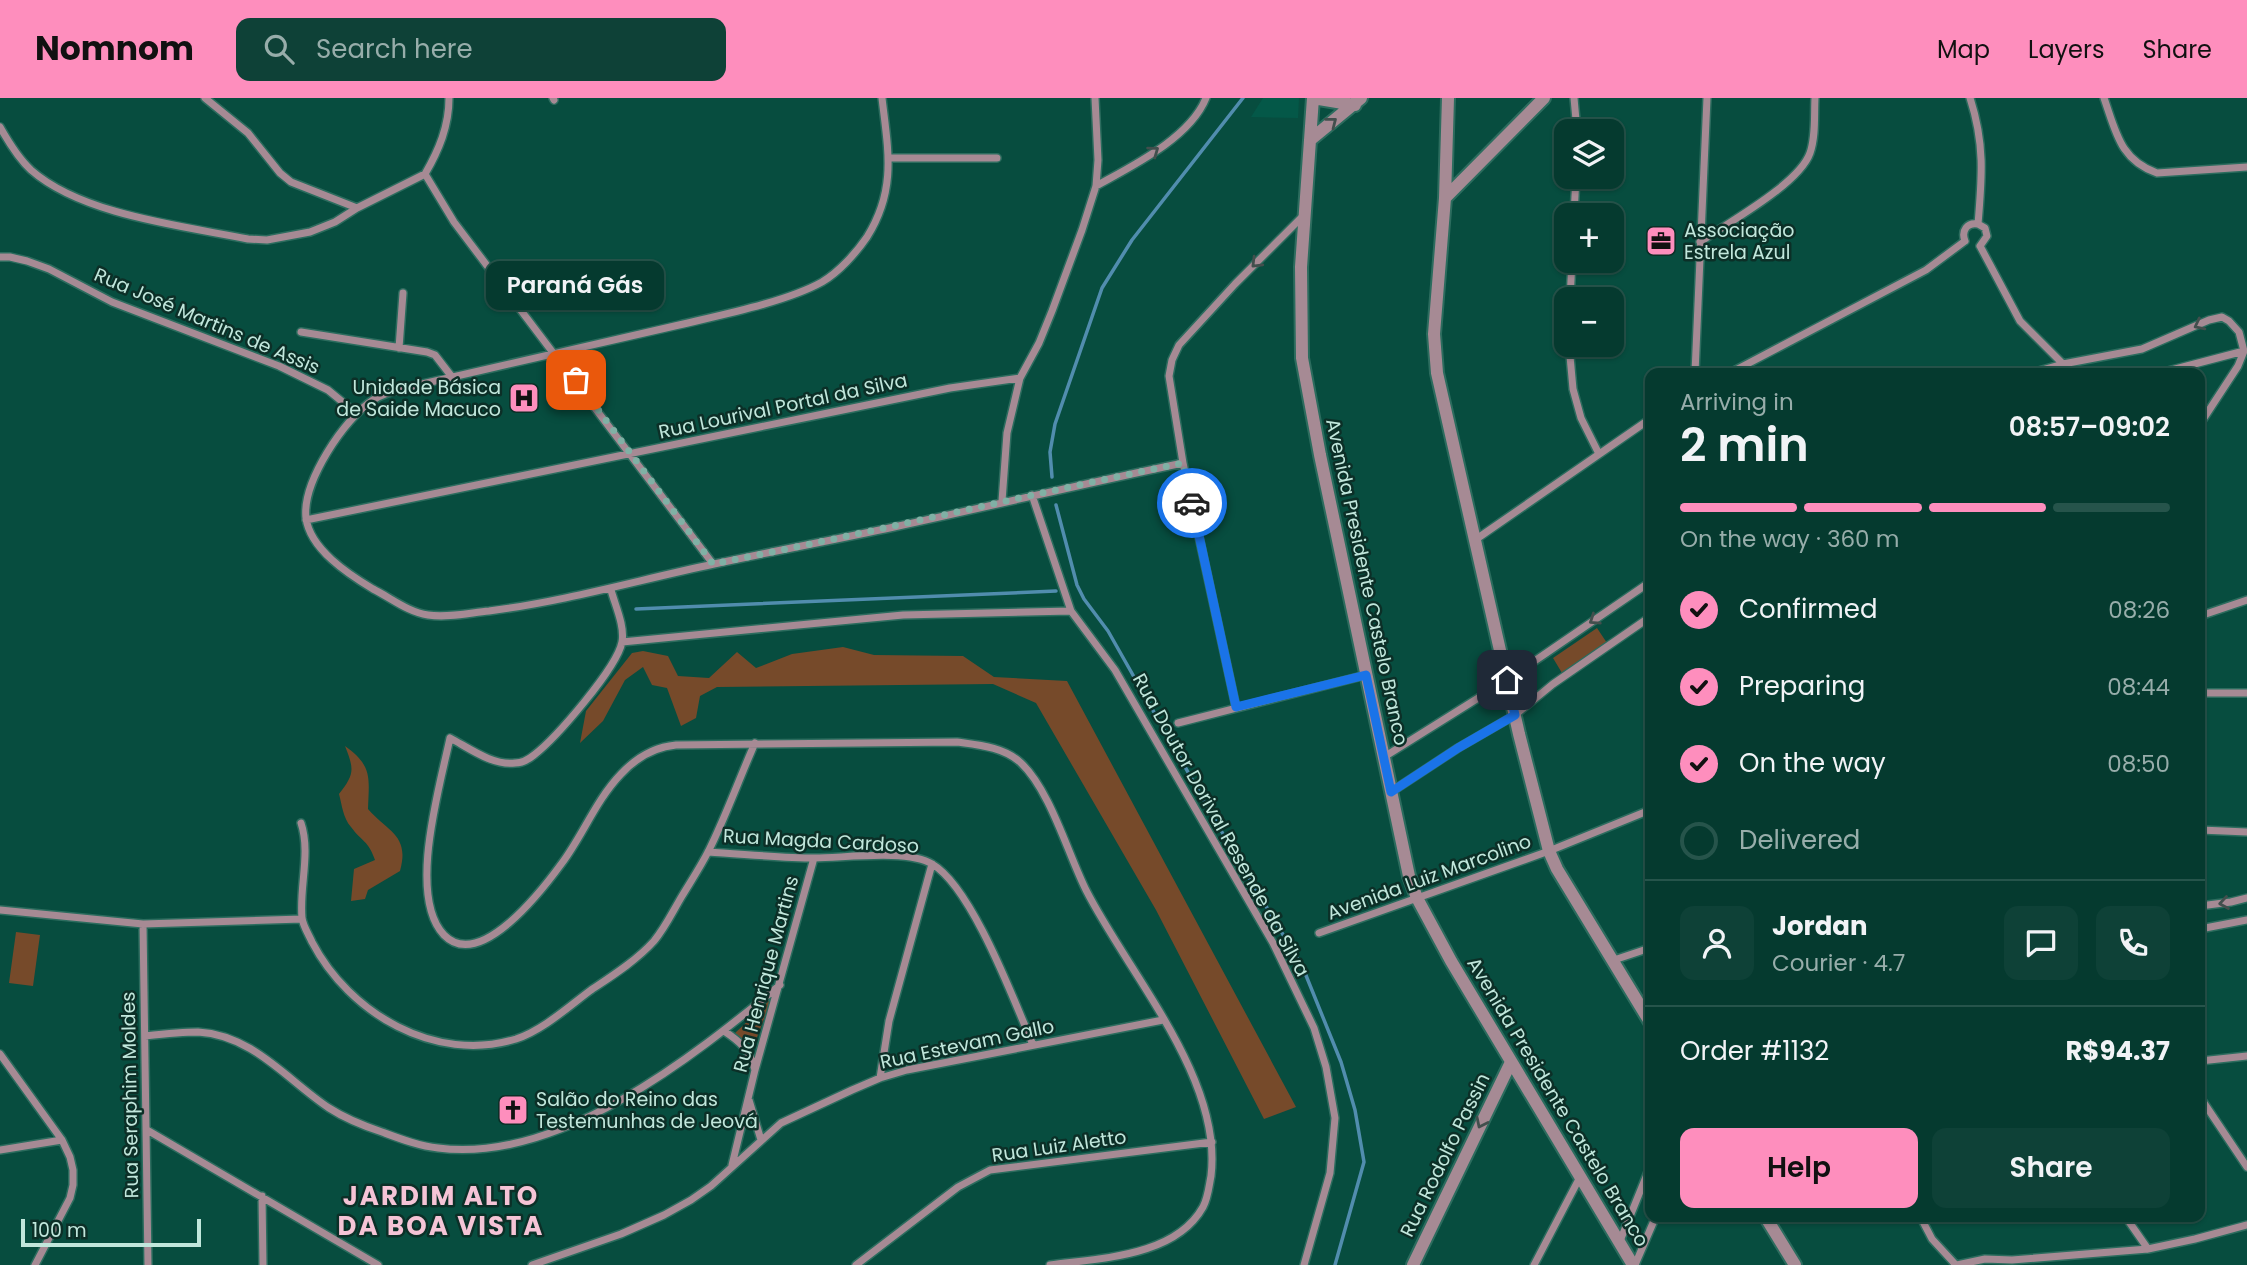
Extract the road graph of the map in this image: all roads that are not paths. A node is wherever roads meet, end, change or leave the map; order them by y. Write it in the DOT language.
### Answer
graph roads {
  1 [pos="205,98"];
  2 [pos="449,98"];
  3 [pos="882,98"];
  4 [pos="1095,98"];
  5 [pos="1206,98"];
  6 [pos="1313,98"];
  7 [pos="1448,98"];
  8 [pos="1544,98"];
  9 [pos="1574,98"];
  10 [pos="1707,98"];
  11 [pos="1815,98"];
  12 [pos="1970,98"];
  13 [pos="2104,98"];
  14 [pos="1358,101"];
  15 [pos="1576,119"];
  16 [pos="0,127"];
  17 [pos="1310,139"];
  18 [pos="889,158"];
  19 [pos="997,158"];
  20 [pos="2247,167"];
  21 [pos="425,174"];
  22 [pos="1096,186"];
  23 [pos="1445,198"];
  24 [pos="357,208"];
  25 [pos="1304,215"];
  26 [pos="1978,224"];
  27 [pos="1700,242"];
  28 [pos="1965,242"];
  29 [pos="1980,246"];
  30 [pos="0,257"];
  31 [pos="403,293"];
  32 [pos="301,332"];
  33 [pos="399,348"];
  34 [pos="2245,351"];
  35 [pos="556,353"];
  36 [pos="1570,357"];
  37 [pos="2063,363"];
  38 [pos="1695,368"];
  39 [pos="1740,368"];
  40 [pos="2048,368"];
  41 [pos="2064,368"];
  42 [pos="2179,368"];
  43 [pos="452,377"];
  44 [pos="1020,378"];
  45 [pos="356,413"];
  46 [pos="2205,416"];
  47 [pos="1645,422"];
  48 [pos="630,454"];
  49 [pos="1599,454"];
  50 [pos="1183,463"];
  51 [pos="1032,495"];
  52 [pos="1002,501"];
  53 [pos="306,520"];
  54 [pos="1475,540"];
  55 [pos="713,564"];
  56 [pos="1645,585"];
  57 [pos="611,590"];
  58 [pos="2247,600"];
  59 [pos="1071,611"];
  60 [pos="2205,614"];
  61 [pos="1645,620"];
  62 [pos="622,642"];
  63 [pos="1366,675"];
  64 [pos="1507,680"];
  65 [pos="2205,693"];
  66 [pos="2247,693"];
  67 [pos="1236,707"];
  68 [pos="1515,715"];
  69 [pos="1178,723"];
  70 [pos="755,743"];
  71 [pos="1384,757"];
  72 [pos="1391,792"];
  73 [pos="1645,812"];
  74 [pos="300,823"];
  75 [pos="2205,831"];
  76 [pos="2247,832"];
  77 [pos="1549,851"];
  78 [pos="708,852"];
  79 [pos="814,858"];
  80 [pos="932,864"];
  81 [pos="1417,898"];
  82 [pos="2247,898"];
  83 [pos="2205,905"];
  84 [pos="0,910"];
  85 [pos="302,919"];
  86 [pos="2247,920"];
  87 [pos="143,924"];
  88 [pos="2205,928"];
  89 [pos="1320,933"];
  90 [pos="1645,950"];
  91 [pos="1614,960"];
  92 [pos="779,985"];
  93 [pos="1645,1014"];
  94 [pos="1163,1020"];
  95 [pos="724,1031"];
  96 [pos="145,1036"];
  97 [pos="1033,1045"];
  98 [pos="0,1054"];
  99 [pos="2247,1056"];
  100 [pos="2205,1060"];
  101 [pos="1511,1062"];
  102 [pos="755,1070"];
  103 [pos="880,1078"];
  104 [pos="749,1099"];
  105 [pos="2205,1104"];
  106 [pos="146,1130"];
  107 [pos="62,1140"];
  108 [pos="761,1140"];
  109 [pos="1212,1142"];
  110 [pos="0,1150"];
  111 [pos="732,1167"];
  112 [pos="2247,1167"];
  113 [pos="1580,1176"];
  114 [pos="1645,1179"];
  115 [pos="261,1196"];
  116 [pos="1653,1222"];
  117 [pos="1769,1222"];
  118 [pos="1923,1222"];
  119 [pos="2129,1222"];
  120 [pos="2247,1225"];
  121 [pos="1619,1242"];
  122 [pos="2148,1249"];
  123 [pos="2010,1263"];
  124 [pos="35,1265"];
  125 [pos="148,1265"];
  126 [pos="263,1265"];
  127 [pos="378,1265"];
  128 [pos="532,1265"];
  129 [pos="856,1265"];
  130 [pos="1050,1265"];
  131 [pos="1304,1265"];
  132 [pos="1413,1265"];
  133 [pos="1534,1265"];
  134 [pos="1634,1265"];
  135 [pos="1795,1265"];
  136 [pos="1956,1265"];
  1 -- 24 [label="street"];
  2 -- 21 [label="street"];
  3 -- 18 [label="street"];
  4 -- 22 [label="street"];
  22 -- 5 [label="street, one-way"];
  6 -- 14 [label="street"];
  6 -- 17 [label="street, Avenida Presidente Castelo Branco"];
  7 -- 23 [label="street"];
  8 -- 23 [label="street"];
  9 -- 15 [label="street"];
  10 -- 27 [label="street"];
  11 -- 27 [label="street"];
  12 -- 26 [label="street"];
  13 -- 20 [label="street"];
  17 -- 14 [label="street, one-way"];
  16 -- 24 [label="street"];
  17 -- 25 [label="street, Avenida Presidente Castelo Branco"];
  18 -- 19 [label="street"];
  18 -- 35 [label="street"];
  21 -- 24 [label="street"];
  21 -- 35 [label="street"];
  22 -- 44 [label="street"];
  23 -- 54 [label="street"];
  25 -- 50 [label="street, one-way"];
  25 -- 63 [label="street, Avenida Presidente Castelo Branco"];
  26 -- 28 [label="street"];
  26 -- 29 [label="street"];
  27 -- 38 [label="street"];
  28 -- 29 [label="street"];
  28 -- 39 [label="street"];
  29 -- 37 [label="street"];
  30 -- 45 [label="street, Rua José Martins de Assis"];
  31 -- 33 [label="street"];
  32 -- 33 [label="street"];
  33 -- 43 [label="street"];
  34 -- 37 [label="street, one-way"];
  34 -- 42 [label="street"];
  34 -- 46 [label="street"];
  35 -- 43 [label="street"];
  35 -- 48 [label="street"];
  36 -- 49 [label="street"];
  37 -- 40 [label="street"];
  37 -- 41 [label="street"];
  43 -- 45 [label="street"];
  44 -- 48 [label="street, Rua Lourival Portal da Silva"];
  44 -- 52 [label="street"];
  45 -- 53 [label="street"];
  47 -- 49 [label="street"];
  48 -- 53 [label="street, Rua Lourival Portal da Silva"];
  48 -- 55 [label="street"];
  49 -- 54 [label="street"];
  50 -- 51 [label="street"];
  50 -- 67 [label="street"];
  51 -- 52 [label="street"];
  51 -- 59 [label="street, Rua Doutor Dorival Resende da Silva"];
  52 -- 55 [label="street"];
  53 -- 57 [label="street"];
  54 -- 64 [label="street"];
  55 -- 57 [label="street"];
  56 -- 64 [label="street, one-way"];
  57 -- 62 [label="street"];
  58 -- 60 [label="street"];
  59 -- 62 [label="street"];
  59 -- 131 [label="street, Rua Doutor Dorival Resende da Silva"];
  61 -- 68 [label="street"];
  62 -- 70 [label="street"];
  63 -- 67 [label="street"];
  63 -- 71 [label="street, Avenida Presidente Castelo Branco"];
  64 -- 68 [label="street"];
  64 -- 71 [label="street"];
  65 -- 66 [label="street"];
  67 -- 69 [label="street"];
  68 -- 72 [label="street"];
  68 -- 77 [label="street"];
  70 -- 78 [label="street"];
  70 -- 94 [label="street"];
  71 -- 72 [label="street, Avenida Presidente Castelo Branco"];
  72 -- 81 [label="street, Avenida Presidente Castelo Branco"];
  73 -- 77 [label="street, Avenida Luiz Marcolino"];
  74 -- 85 [label="street"];
  75 -- 76 [label="street"];
  77 -- 81 [label="street, Avenida Luiz Marcolino"];
  77 -- 91 [label="street"];
  78 -- 79 [label="street, Rua Magda Cardoso"];
  78 -- 85 [label="street"];
  79 -- 80 [label="street, Rua Magda Cardoso"];
  79 -- 92 [label="street, Rua Henrique Martins"];
  80 -- 97 [label="street, Rua Magda Cardoso"];
  80 -- 103 [label="street"];
  81 -- 89 [label="street, Avenida Luiz Marcolino"];
  81 -- 101 [label="street, Avenida Presidente Castelo Branco"];
  82 -- 83 [label="street, one-way"];
  84 -- 87 [label="street"];
  85 -- 87 [label="street"];
  86 -- 88 [label="street"];
  87 -- 96 [label="street, Rua Seraphim Moldes"];
  90 -- 91 [label="street"];
  91 -- 93 [label="street"];
  92 -- 95 [label="street"];
  92 -- 102 [label="street, Rua Henrique Martins"];
  94 -- 97 [label="street, Rua Estevam Gallo"];
  94 -- 109 [label="street"];
  95 -- 96 [label="street"];
  95 -- 102 [label="street"];
  96 -- 106 [label="street, Rua Seraphim Moldes"];
  97 -- 103 [label="street, Rua Estevam Gallo"];
  98 -- 107 [label="street"];
  99 -- 100 [label="street"];
  101 -- 113 [label="street, Avenida Presidente Castelo Branco"];
  101 -- 132 [label="street, Rua Rodolfo Passin, one-way"];
  102 -- 104 [label="street, Rua Henrique Martins"];
  103 -- 108 [label="street, Rua Estevam Gallo"];
  104 -- 108 [label="street, Rua Henrique Martins"];
  104 -- 111 [label="street, Rua Henrique Martins"];
  105 -- 112 [label="street"];
  106 -- 115 [label="street"];
  106 -- 125 [label="street, Rua Seraphim Moldes"];
  107 -- 110 [label="street"];
  107 -- 124 [label="street"];
  108 -- 111 [label="street, Rua Estevam Gallo"];
  109 -- 129 [label="street, Rua Luiz Aletto"];
  109 -- 130 [label="street"];
  111 -- 128 [label="street, Rua Estevam Gallo"];
  113 -- 121 [label="street, Avenida Presidente Castelo Branco"];
  113 -- 133 [label="street"];
  114 -- 121 [label="street"];
  115 -- 126 [label="street"];
  115 -- 127 [label="street"];
  116 -- 134 [label="street"];
  117 -- 135 [label="street"];
  118 -- 136 [label="street"];
  119 -- 122 [label="street"];
  120 -- 122 [label="street"];
  121 -- 134 [label="street, Avenida Presidente Castelo Branco"];
  122 -- 123 [label="street"];
  123 -- 136 [label="street"];
}
